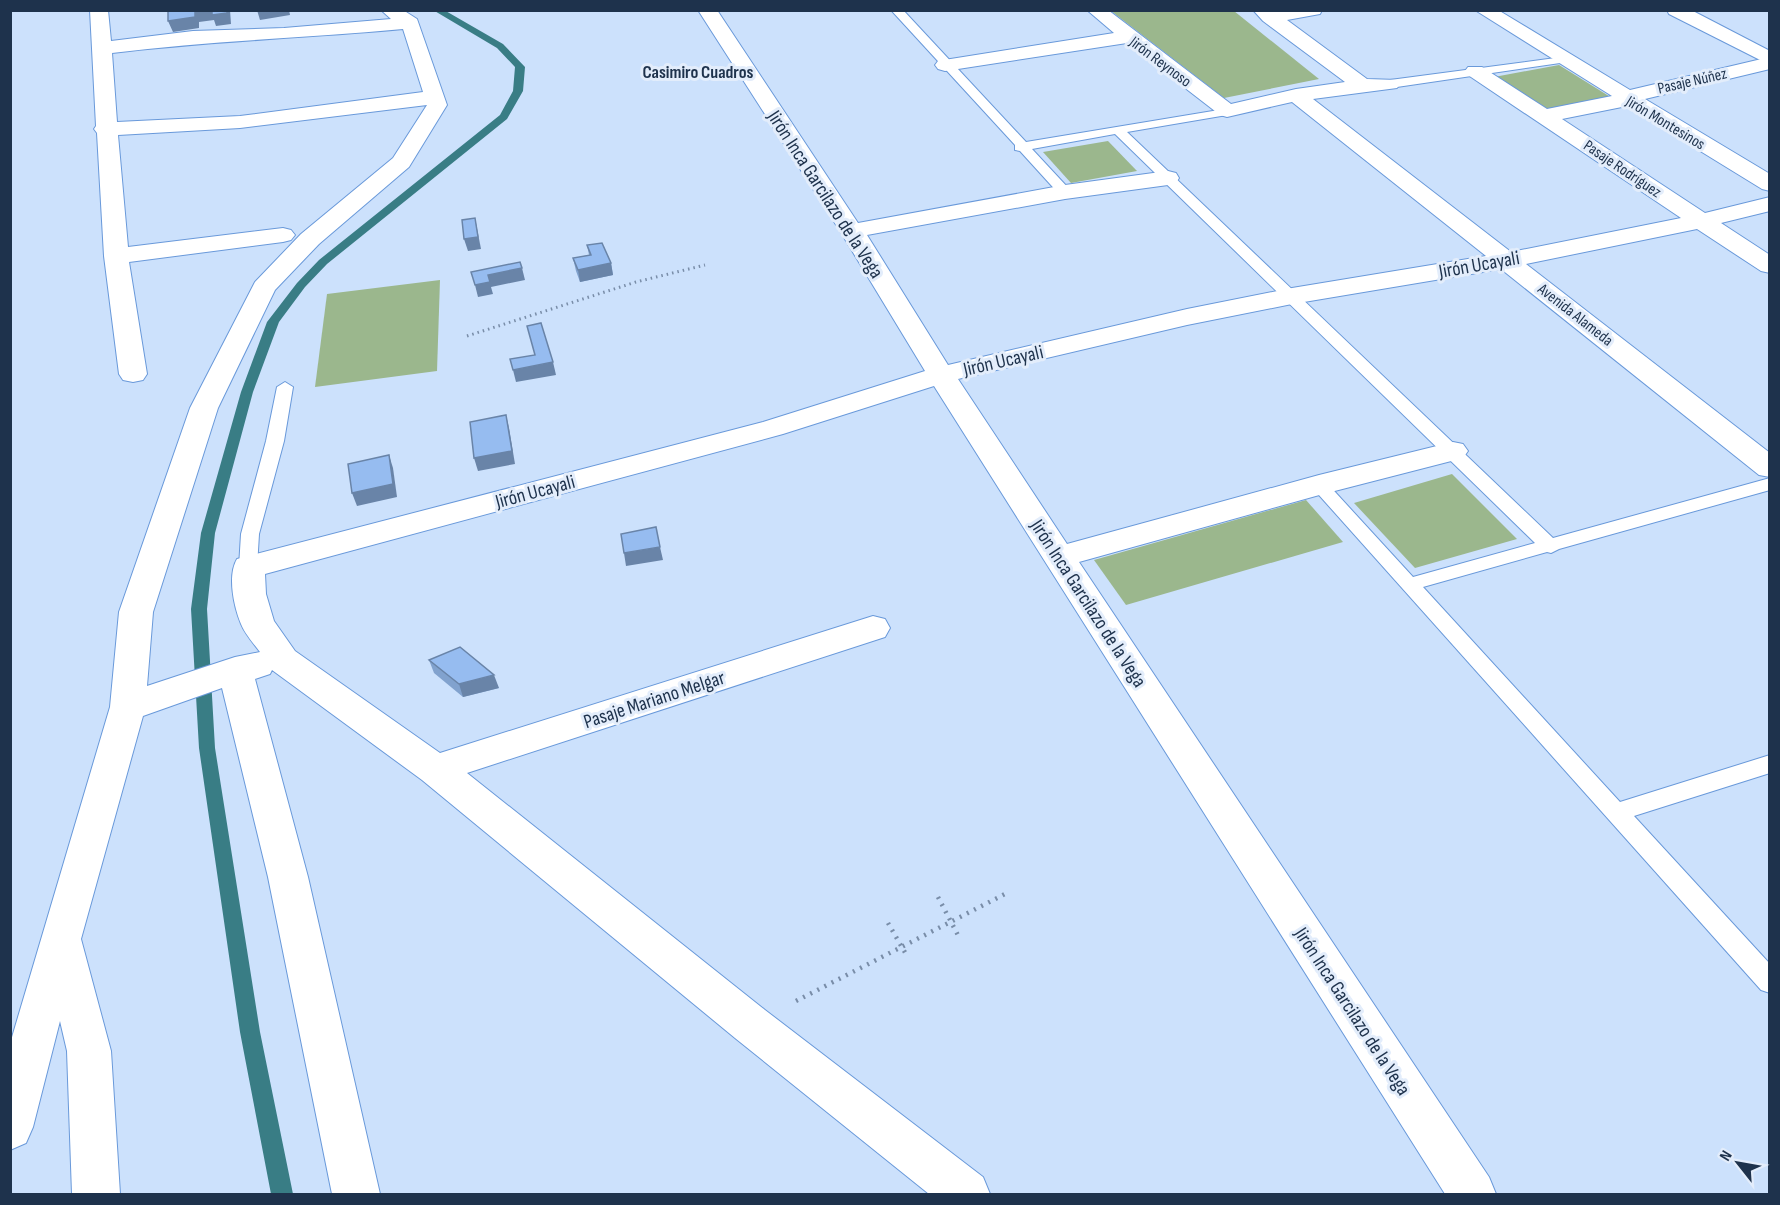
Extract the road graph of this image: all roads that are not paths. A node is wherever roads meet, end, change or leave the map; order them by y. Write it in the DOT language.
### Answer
graph roads {
  1 [pos="99,10"];
  2 [pos="707,10"];
  3 [pos="896,10"];
  4 [pos="1096,10"];
  5 [pos="1313,10"];
  6 [pos="1484,10"];
  7 [pos="1676,10"];
  8 [pos="1266,14"];
  9 [pos="400,17"];
  10 [pos="1129,38"];
  11 [pos="102,48"];
  12 [pos="1563,60"];
  13 [pos="1770,61"];
  14 [pos="945,65"];
  15 [pos="1475,71"];
  16 [pos="1390,84"];
  17 [pos="1362,85"];
  18 [pos="1296,95"];
  19 [pos="435,97"];
  20 [pos="1630,99"];
  21 [pos="1227,111"];
  22 [pos="1545,116"];
  23 [pos="105,129"];
  24 [pos="1119,131"];
  25 [pos="1020,147"];
  26 [pos="1168,178"];
  27 [pos="1770,184"];
  28 [pos="1065,192"];
  29 [pos="1770,204"];
  30 [pos="1700,221"];
  31 [pos="852,231"];
  32 [pos="283,235"];
  33 [pos="116,256"];
  34 [pos="1508,260"];
  35 [pos="1770,266"];
  36 [pos="1292,296"];
  37 [pos="133,374"];
  38 [pos="941,375"];
  39 [pos="285,387"];
  40 [pos="1453,451"];
  41 [pos="1770,468"];
  42 [pos="1770,484"];
  43 [pos="1319,485"];
  44 [pos="1551,547"];
  45 [pos="1059,558"];
  46 [pos="249,567"];
  47 [pos="1411,584"];
  48 [pos="873,628"];
  49 [pos="283,660"];
  50 [pos="235,670"];
  51 [pos="128,707"];
  52 [pos="1770,764"];
  53 [pos="435,769"];
  54 [pos="1617,812"];
  55 [pos="61,937"];
  56 [pos="1770,982"];
  57 [pos="10,1127"];
  58 [pos="96,1194"];
  59 [pos="356,1194"];
  60 [pos="966,1194"];
  61 [pos="1472,1194"];
  1 -- 11 [label="street"];
  2 -- 31 [label="street, Jirón Inca Garcilazo de la Vega"];
  3 -- 14 [label="lane"];
  4 -- 10 [label="street, Jirón Reynoso"];
  5 -- 8 [label="street"];
  6 -- 12 [label="street, Jirón Montesinos"];
  7 -- 13 [label="street"];
  8 -- 17 [label="street"];
  9 -- 11 [label="street"];
  9 -- 19 [label="street"];
  10 -- 14 [label="street"];
  10 -- 21 [label="street, Jirón Reynoso"];
  11 -- 23 [label="street"];
  12 -- 15 [label="lane"];
  12 -- 20 [label="street, Jirón Montesinos"];
  13 -- 20 [label="street, Pasaje Núñez"];
  14 -- 25 [label="lane"];
  15 -- 16 [label="lane"];
  15 -- 22 [label="street, Pasaje Rodríguez"];
  16 -- 17 [label="street"];
  17 -- 18 [label="street"];
  18 -- 21 [label="street"];
  18 -- 34 [label="street, Avenida Alameda"];
  19 -- 23 [label="street"];
  19 -- 51 [label="street"];
  20 -- 22 [label="street, Pasaje Núñez"];
  20 -- 27 [label="street, Jirón Montesinos"];
  21 -- 24 [label="lane"];
  22 -- 30 [label="street, Pasaje Rodríguez"];
  23 -- 33 [label="street"];
  24 -- 25 [label="lane"];
  24 -- 26 [label="lane"];
  25 -- 28 [label="lane"];
  26 -- 28 [label="street"];
  26 -- 36 [label="lane"];
  28 -- 31 [label="street"];
  29 -- 30 [label="street, Jirón Ucayali"];
  30 -- 34 [label="street, Jirón Ucayali"];
  30 -- 35 [label="street, Pasaje Rodríguez"];
  31 -- 38 [label="street, Jirón Inca Garcilazo de la Vega"];
  32 -- 33 [label="street"];
  33 -- 37 [label="street"];
  34 -- 36 [label="street, Jirón Ucayali"];
  34 -- 41 [label="street, Avenida Alameda"];
  36 -- 38 [label="street, Jirón Ucayali"];
  36 -- 40 [label="lane"];
  38 -- 45 [label="street, Jirón Inca Garcilazo de la Vega"];
  38 -- 46 [label="street, Jirón Ucayali"];
  39 -- 46 [label="lane"];
  40 -- 43 [label="street"];
  40 -- 44 [label="lane"];
  42 -- 44 [label="lane"];
  43 -- 45 [label="street"];
  43 -- 47 [label="lane"];
  44 -- 47 [label="lane"];
  45 -- 61 [label="street, Jirón Inca Garcilazo de la Vega"];
  46 -- 49 [label="street"];
  47 -- 54 [label="lane"];
  48 -- 53 [label="street, Pasaje Mariano Melgar"];
  49 -- 50 [label="street"];
  49 -- 53 [label="street"];
  50 -- 51 [label="street"];
  50 -- 59 [label="street"];
  51 -- 55 [label="street"];
  52 -- 54 [label="lane"];
  53 -- 60 [label="street"];
  54 -- 56 [label="lane"];
  55 -- 57 [label="street"];
  55 -- 58 [label="street"];
}
